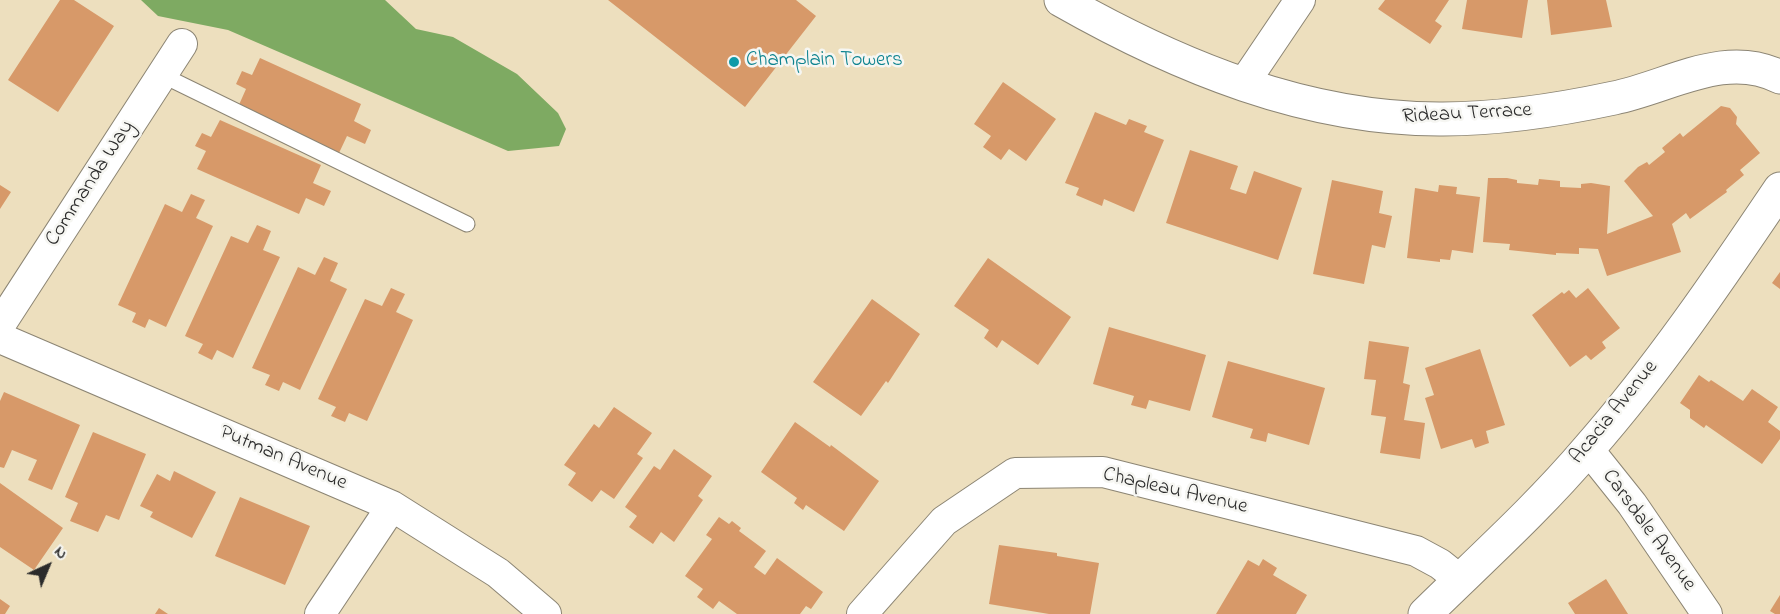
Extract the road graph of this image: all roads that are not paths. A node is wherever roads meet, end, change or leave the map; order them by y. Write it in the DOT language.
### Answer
graph roads {
  1 [pos="1061,0"];
  2 [pos="1299,0"];
  3 [pos="182,44"];
  4 [pos="162,75"];
  5 [pos="1780,77"];
  6 [pos="1244,83"];
  7 [pos="1780,189"];
  8 [pos="467,224"];
  9 [pos="0,324"];
  10 [pos="0,338"];
  11 [pos="1588,449"];
  12 [pos="392,506"];
  13 [pos="1460,580"];
  14 [pos="320,614"];
  15 [pos="546,614"];
  16 [pos="862,614"];
  17 [pos="1425,614"];
  18 [pos="1707,614"];
  1 -- 6 [label="street, Rideau Terrace"];
  2 -- 6 [label="street"];
  3 -- 4 [label="street, Commanda Way"];
  4 -- 8 [label="lane"];
  4 -- 9 [label="street, Commanda Way"];
  5 -- 6 [label="street, Rideau Terrace"];
  7 -- 11 [label="street, Acacia Avenue"];
  10 -- 12 [label="street, Putman Avenue"];
  11 -- 13 [label="street, Acacia Avenue"];
  11 -- 18 [label="street, Carsdale Avenue"];
  12 -- 14 [label="street"];
  12 -- 15 [label="street, Putman Avenue"];
  13 -- 16 [label="street, Chapleau Avenue"];
  13 -- 17 [label="street, Acacia Avenue"];
}
